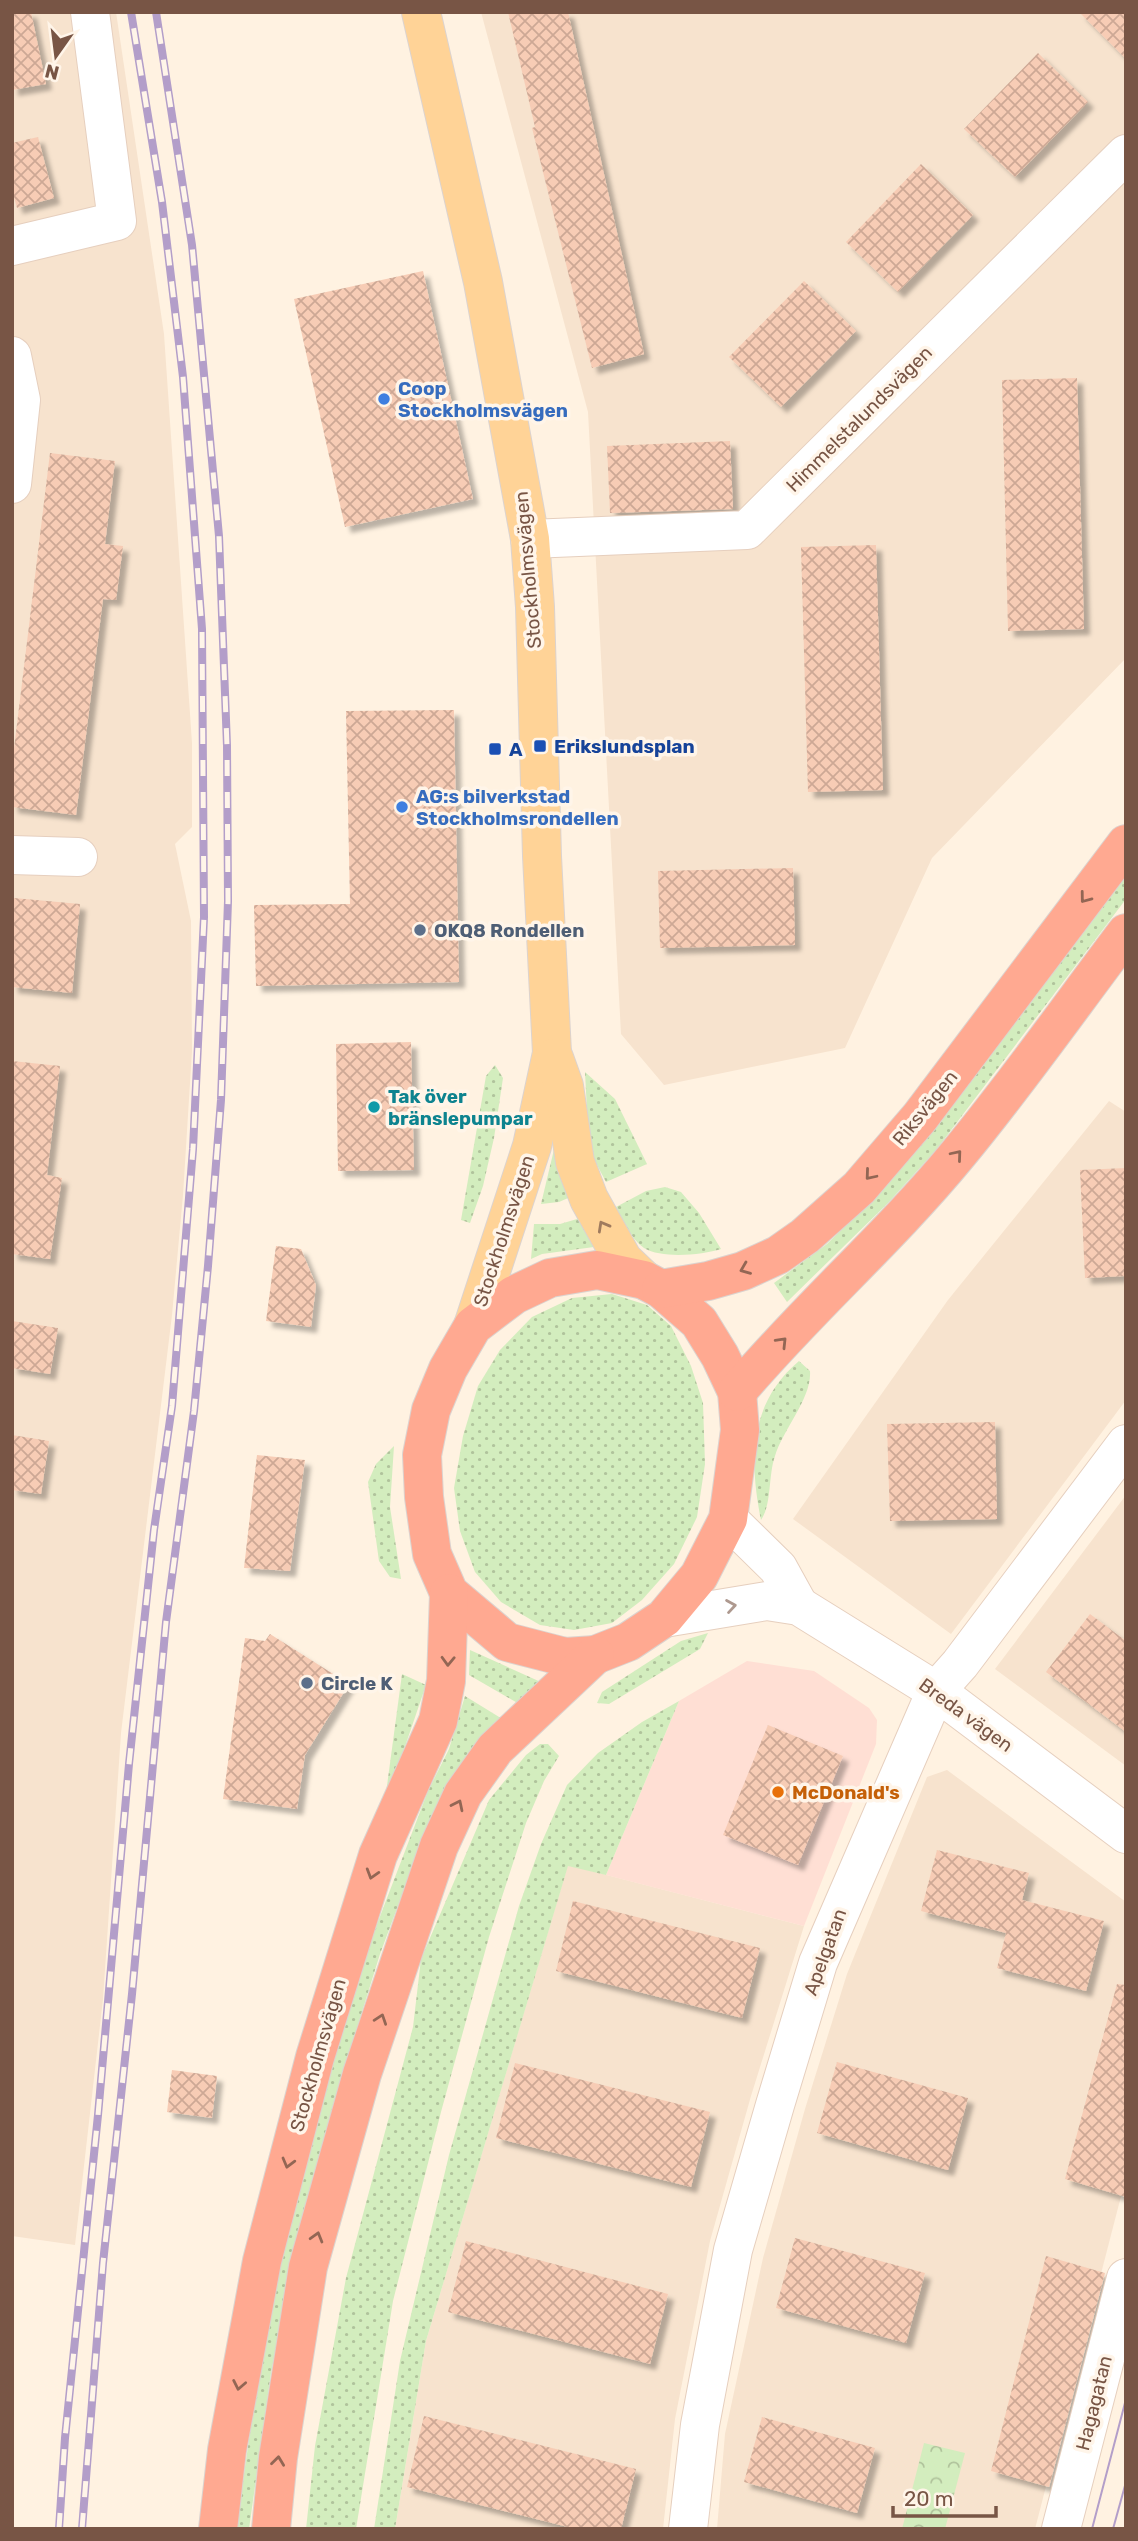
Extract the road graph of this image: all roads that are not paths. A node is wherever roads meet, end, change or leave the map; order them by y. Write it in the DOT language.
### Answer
graph roads {
  1 [pos="90,12"];
  2 [pos="421,12"];
  3 [pos="1126,155"];
  4 [pos="12,246"];
  5 [pos="12,356"];
  6 [pos="12,484"];
  7 [pos="530,539"];
  8 [pos="1126,844"];
  9 [pos="12,855"];
  10 [pos="78,857"];
  11 [pos="1126,933"];
  12 [pos="552,1053"];
  13 [pos="652,1284"];
  14 [pos="473,1326"];
  15 [pos="737,1392"];
  16 [pos="1126,1444"];
  17 [pos="729,1519"];
  18 [pos="449,1593"];
  19 [pos="799,1606"];
  20 [pos="664,1618"];
  21 [pos="595,1655"];
  22 [pos="936,1691"];
  23 [pos="1126,1834"];
  24 [pos="1126,2278"];
  25 [pos="218,2529"];
  26 [pos="271,2529"];
  27 [pos="688,2529"];
  28 [pos="1061,2529"];
  1 -- 4 [label="street"];
  2 -- 7 [label="main road, Stockholmsvägen"];
  3 -- 7 [label="street, Himmelstalundsvägen"];
  5 -- 6 [label="street"];
  7 -- 12 [label="main road, Stockholmsvägen"];
  8 -- 13 [label="highway, Riksvägen, one-way"];
  9 -- 10 [label="street"];
  15 -- 11 [label="highway, one-way"];
  13 -- 12 [label="main road, Stockholmsvägen, one-way"];
  12 -- 14 [label="main road, Stockholmsvägen"];
  13 -- 14 [label="highway"];
  13 -- 15 [label="highway"];
  14 -- 18 [label="highway"];
  15 -- 17 [label="highway"];
  16 -- 22 [label="street, Apelgatan"];
  17 -- 19 [label="street, Breda vägen"];
  17 -- 20 [label="highway"];
  18 -- 21 [label="highway"];
  18 -- 25 [label="highway, Stockholmsvägen, one-way"];
  20 -- 19 [label="street, Breda vägen, one-way"];
  19 -- 22 [label="street, Breda vägen"];
  20 -- 21 [label="highway"];
  26 -- 21 [label="highway, one-way"];
  22 -- 23 [label="street, Breda vägen"];
  22 -- 27 [label="street, Apelgatan"];
  24 -- 28 [label="street, Hagagatan"];
}
